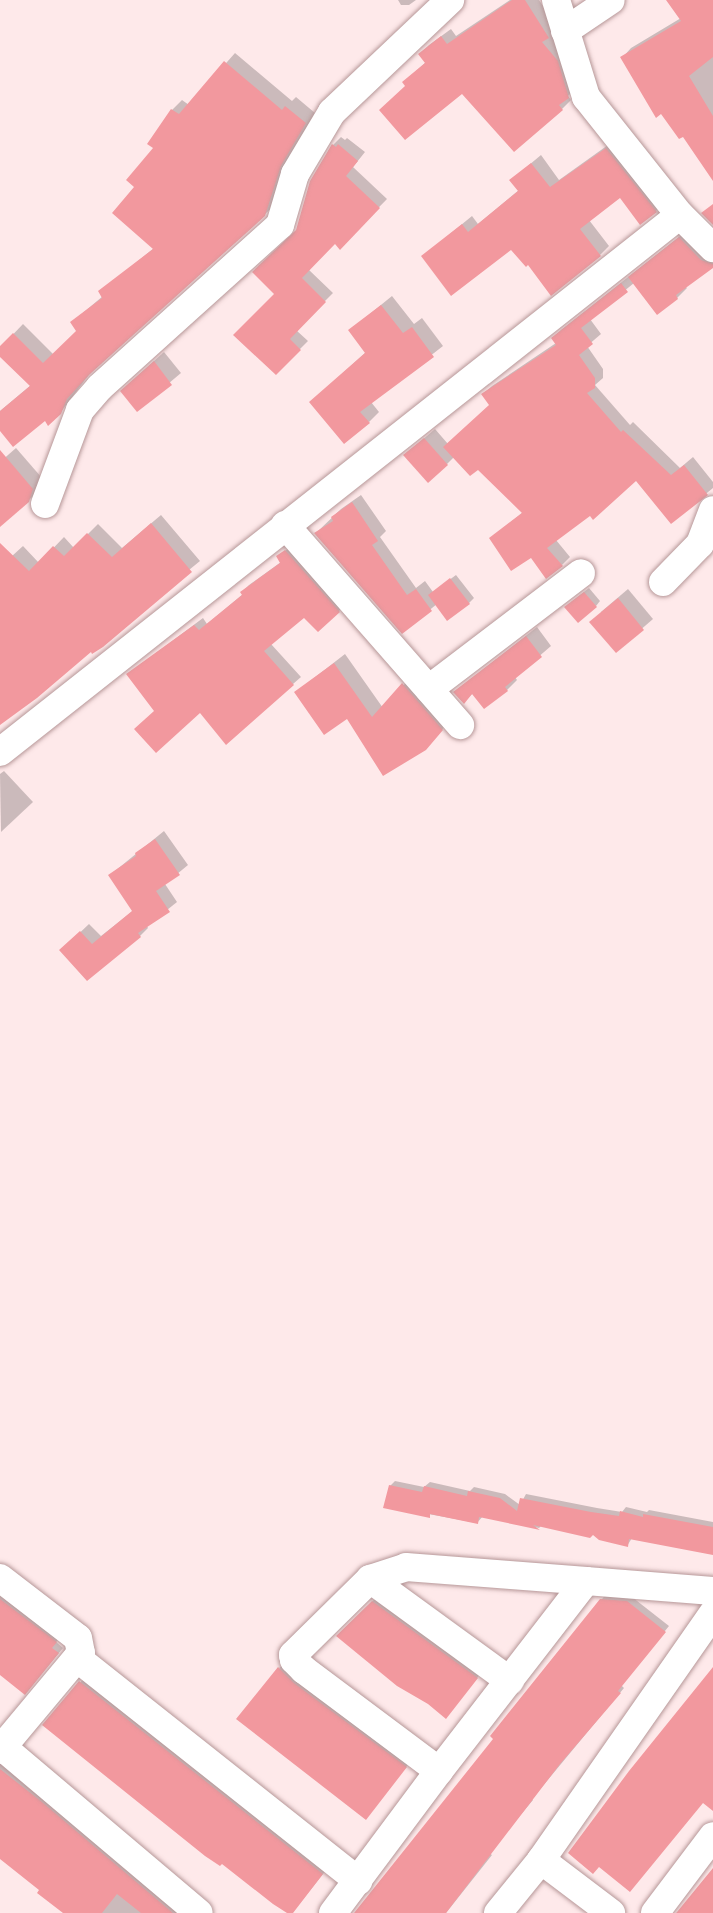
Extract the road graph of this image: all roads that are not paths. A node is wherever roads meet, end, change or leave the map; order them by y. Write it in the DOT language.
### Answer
graph roads {
  1 [pos="450,0"];
  2 [pos="556,0"];
  3 [pos="611,0"];
  4 [pos="565,32"];
  5 [pos="680,215"];
  6 [pos="713,248"];
  7 [pos="45,504"];
  8 [pos="713,510"];
  9 [pos="285,525"];
  10 [pos="581,573"];
  11 [pos="663,582"];
  12 [pos="429,689"];
  13 [pos="460,725"];
  14 [pos="0,752"];
  15 [pos="0,1578"];
  16 [pos="370,1579"];
  17 [pos="586,1581"];
  18 [pos="713,1591"];
  19 [pos="713,1613"];
  20 [pos="77,1658"];
  21 [pos="510,1681"];
  22 [pos="1,1747"];
  23 [pos="439,1771"];
  24 [pos="713,1836"];
  25 [pos="541,1860"];
  26 [pos="358,1881"];
  27 [pos="200,1913"];
  28 [pos="333,1913"];
  29 [pos="498,1913"];
  30 [pos="611,1913"];
  31 [pos="655,1913"];
  1 -- 7 [label="street"];
  2 -- 4 [label="street"];
  3 -- 4 [label="street"];
  4 -- 5 [label="street"];
  5 -- 6 [label="street"];
  5 -- 9 [label="street"];
  8 -- 11 [label="street"];
  9 -- 12 [label="street"];
  9 -- 14 [label="street"];
  10 -- 12 [label="street"];
  12 -- 13 [label="street"];
  15 -- 20 [label="street"];
  16 -- 17 [label="street"];
  16 -- 21 [label="street"];
  16 -- 23 [label="street"];
  17 -- 18 [label="street"];
  17 -- 21 [label="street"];
  19 -- 25 [label="street"];
  20 -- 22 [label="street"];
  20 -- 26 [label="street"];
  21 -- 23 [label="street"];
  22 -- 27 [label="street"];
  23 -- 26 [label="street"];
  24 -- 31 [label="street"];
  25 -- 29 [label="street"];
  25 -- 30 [label="street"];
  26 -- 28 [label="street"];
}
